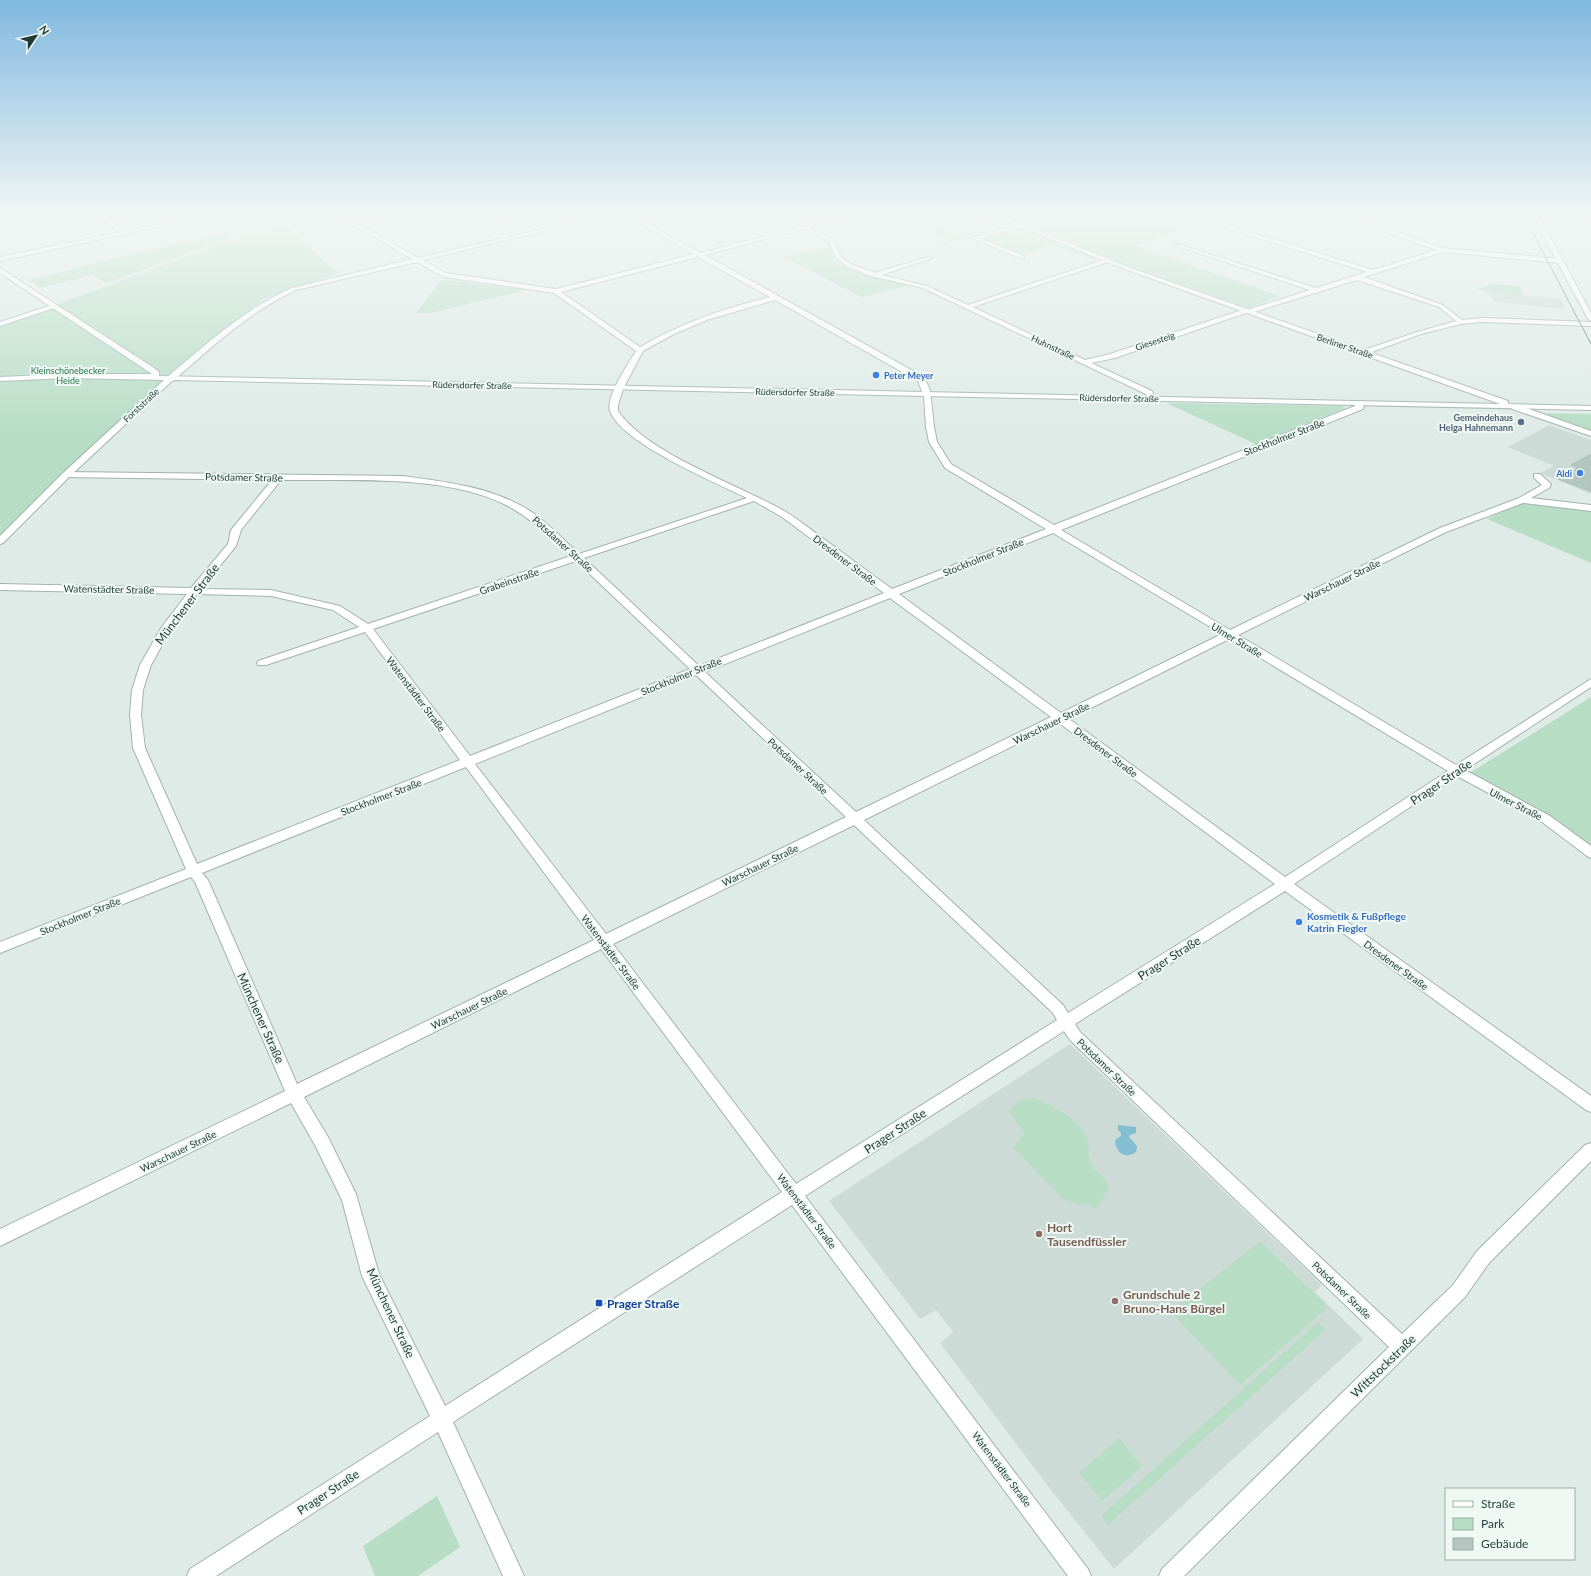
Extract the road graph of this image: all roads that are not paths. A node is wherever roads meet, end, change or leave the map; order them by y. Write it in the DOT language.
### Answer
graph roads {
  1 [pos="30,290"];
  2 [pos="293,290"];
  3 [pos="546,290"];
  4 [pos="562,290"];
  5 [pos="759,290"];
  6 [pos="930,290"];
  7 [pos="1020,290"];
  8 [pos="1187,290"];
  9 [pos="1315,290"];
  10 [pos="1393,290"];
  11 [pos="1575,290"];
  12 [pos="556,291"];
  13 [pos="774,298"];
  14 [pos="55,306"];
  15 [pos="968,307"];
  16 [pos="1247,311"];
  17 [pos="1591,319"];
  18 [pos="1461,322"];
  19 [pos="0,324"];
  20 [pos="640,350"];
  21 [pos="1364,353"];
  22 [pos="1086,362"];
  23 [pos="1115,367"];
  24 [pos="154,378"];
  25 [pos="0,379"];
  26 [pos="170,379"];
  27 [pos="620,388"];
  28 [pos="927,395"];
  29 [pos="1152,399"];
  30 [pos="1358,404"];
  31 [pos="1515,407"];
  32 [pos="1591,408"];
  33 [pos="1591,434"];
  34 [pos="66,475"];
  35 [pos="1538,476"];
  36 [pos="280,477"];
  37 [pos="755,498"];
  38 [pos="1522,500"];
  39 [pos="1591,508"];
  40 [pos="1053,530"];
  41 [pos="0,541"];
  42 [pos="578,557"];
  43 [pos="0,587"];
  44 [pos="195,591"];
  45 [pos="890,594"];
  46 [pos="367,628"];
  47 [pos="1230,635"];
  48 [pos="262,663"];
  49 [pos="696,670"];
  50 [pos="1591,682"];
  51 [pos="1061,718"];
  52 [pos="468,762"];
  53 [pos="1457,771"];
  54 [pos="855,819"];
  55 [pos="1591,853"];
  56 [pos="193,870"];
  57 [pos="1285,884"];
  58 [pos="603,941"];
  59 [pos="0,948"];
  60 [pos="1066,1022"];
  61 [pos="294,1094"];
  62 [pos="1591,1105"];
  63 [pos="1591,1150"];
  64 [pos="795,1195"];
  65 [pos="0,1238"];
  66 [pos="1402,1347"];
  67 [pos="442,1419"];
  68 [pos="197,1576"];
  69 [pos="514,1576"];
  70 [pos="1081,1576"];
  71 [pos="1169,1576"];
  1 -- 14 [label="street"];
  2 -- 26 [label="street, Forststraße"];
  3 -- 12 [label="street"];
  4 -- 12 [label="street"];
  5 -- 13 [label="street"];
  6 -- 15 [label="street, Huhnstraße"];
  7 -- 15 [label="street"];
  8 -- 16 [label="street, Berliner Straße"];
  9 -- 16 [label="street, Giesesteig"];
  10 -- 18 [label="street"];
  11 -- 17 [label="street"];
  12 -- 20 [label="street"];
  13 -- 20 [label="street"];
  13 -- 28 [label="street"];
  14 -- 19 [label="street"];
  14 -- 24 [label="street"];
  15 -- 22 [label="street, Huhnstraße"];
  16 -- 21 [label="street, Berliner Straße"];
  16 -- 23 [label="street, Giesesteig"];
  17 -- 18 [label="street"];
  18 -- 21 [label="street"];
  20 -- 27 [label="street"];
  21 -- 31 [label="street, Berliner Straße"];
  22 -- 23 [label="street, Huhnstraße"];
  22 -- 23 [label="street, Giesesteig"];
  23 -- 29 [label="street, Huhnstraße"];
  24 -- 25 [label="street, Rüdersdorfer Straße"];
  24 -- 26 [label="street, Rüdersdorfer Straße"];
  26 -- 27 [label="street, Rüdersdorfer Straße"];
  26 -- 34 [label="street, Forststraße"];
  27 -- 28 [label="street, Rüdersdorfer Straße"];
  27 -- 37 [label="street, Dresdener Straße"];
  28 -- 29 [label="street, Rüdersdorfer Straße"];
  28 -- 40 [label="street, Ulmer Straße"];
  29 -- 30 [label="street, Rüdersdorfer Straße"];
  30 -- 31 [label="street, Rüdersdorfer Straße"];
  30 -- 40 [label="street, Stockholmer Straße"];
  31 -- 32 [label="street, Rüdersdorfer Straße"];
  31 -- 33 [label="street, Berliner Straße"];
  34 -- 36 [label="street, Potsdamer Straße"];
  34 -- 41 [label="street, Forststraße"];
  35 -- 38 [label="street, Warschauer Straße"];
  36 -- 42 [label="street, Potsdamer Straße"];
  36 -- 44 [label="street, Münchener Straße"];
  37 -- 42 [label="street, Grabeinstraße"];
  37 -- 45 [label="street, Dresdener Straße"];
  38 -- 39 [label="street, Warschauer Straße"];
  38 -- 47 [label="street, Warschauer Straße"];
  40 -- 45 [label="street, Stockholmer Straße"];
  40 -- 47 [label="street, Ulmer Straße"];
  42 -- 46 [label="street, Grabeinstraße"];
  42 -- 49 [label="street, Potsdamer Straße"];
  43 -- 44 [label="street, Watenstädter Straße"];
  44 -- 46 [label="street, Watenstädter Straße"];
  44 -- 56 [label="street, Münchener Straße"];
  45 -- 49 [label="street, Stockholmer Straße"];
  45 -- 51 [label="street, Dresdener Straße"];
  46 -- 48 [label="street, Grabeinstraße"];
  46 -- 52 [label="street, Watenstädter Straße"];
  47 -- 51 [label="street, Warschauer Straße"];
  47 -- 53 [label="street, Ulmer Straße"];
  49 -- 52 [label="street, Stockholmer Straße"];
  49 -- 54 [label="street, Potsdamer Straße"];
  50 -- 53 [label="street, Prager Straße"];
  51 -- 54 [label="street, Warschauer Straße"];
  51 -- 57 [label="street, Dresdener Straße"];
  52 -- 56 [label="street, Stockholmer Straße"];
  52 -- 58 [label="street, Watenstädter Straße"];
  53 -- 55 [label="street, Ulmer Straße"];
  53 -- 57 [label="street, Prager Straße"];
  54 -- 58 [label="street, Warschauer Straße"];
  54 -- 60 [label="street, Potsdamer Straße"];
  56 -- 59 [label="street, Stockholmer Straße"];
  56 -- 61 [label="street, Münchener Straße"];
  57 -- 60 [label="street, Prager Straße"];
  57 -- 62 [label="street, Dresdener Straße"];
  58 -- 61 [label="street, Warschauer Straße"];
  58 -- 64 [label="street, Watenstädter Straße"];
  60 -- 64 [label="street, Prager Straße"];
  60 -- 66 [label="street, Potsdamer Straße"];
  61 -- 65 [label="street, Warschauer Straße"];
  61 -- 67 [label="street, Münchener Straße"];
  63 -- 66 [label="street, Wittstockstraße"];
  64 -- 67 [label="street, Prager Straße"];
  64 -- 70 [label="street, Watenstädter Straße"];
  66 -- 71 [label="street, Wittstockstraße"];
  67 -- 68 [label="street, Prager Straße"];
  67 -- 69 [label="street, Münchener Straße"];
}
